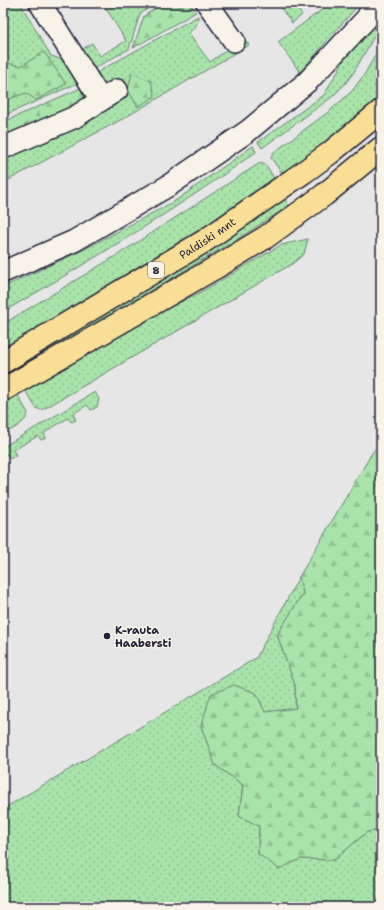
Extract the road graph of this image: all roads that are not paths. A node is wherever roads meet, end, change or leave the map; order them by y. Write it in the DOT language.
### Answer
graph roads {
  1 [pos="40,3"];
  2 [pos="207,3"];
  3 [pos="374,3"];
  4 [pos="234,41"];
  5 [pos="381,111"];
  6 [pos="3,148"];
  7 [pos="381,148"];
  8 [pos="3,272"];
  9 [pos="3,362"];
  10 [pos="3,390"];
  1 -- 6 [label="street"];
  2 -- 4 [label="street"];
  3 -- 8 [label="street"];
  5 -- 9 [label="main road, Paldiski mnt / 8"];
  7 -- 10 [label="main road"];
}
